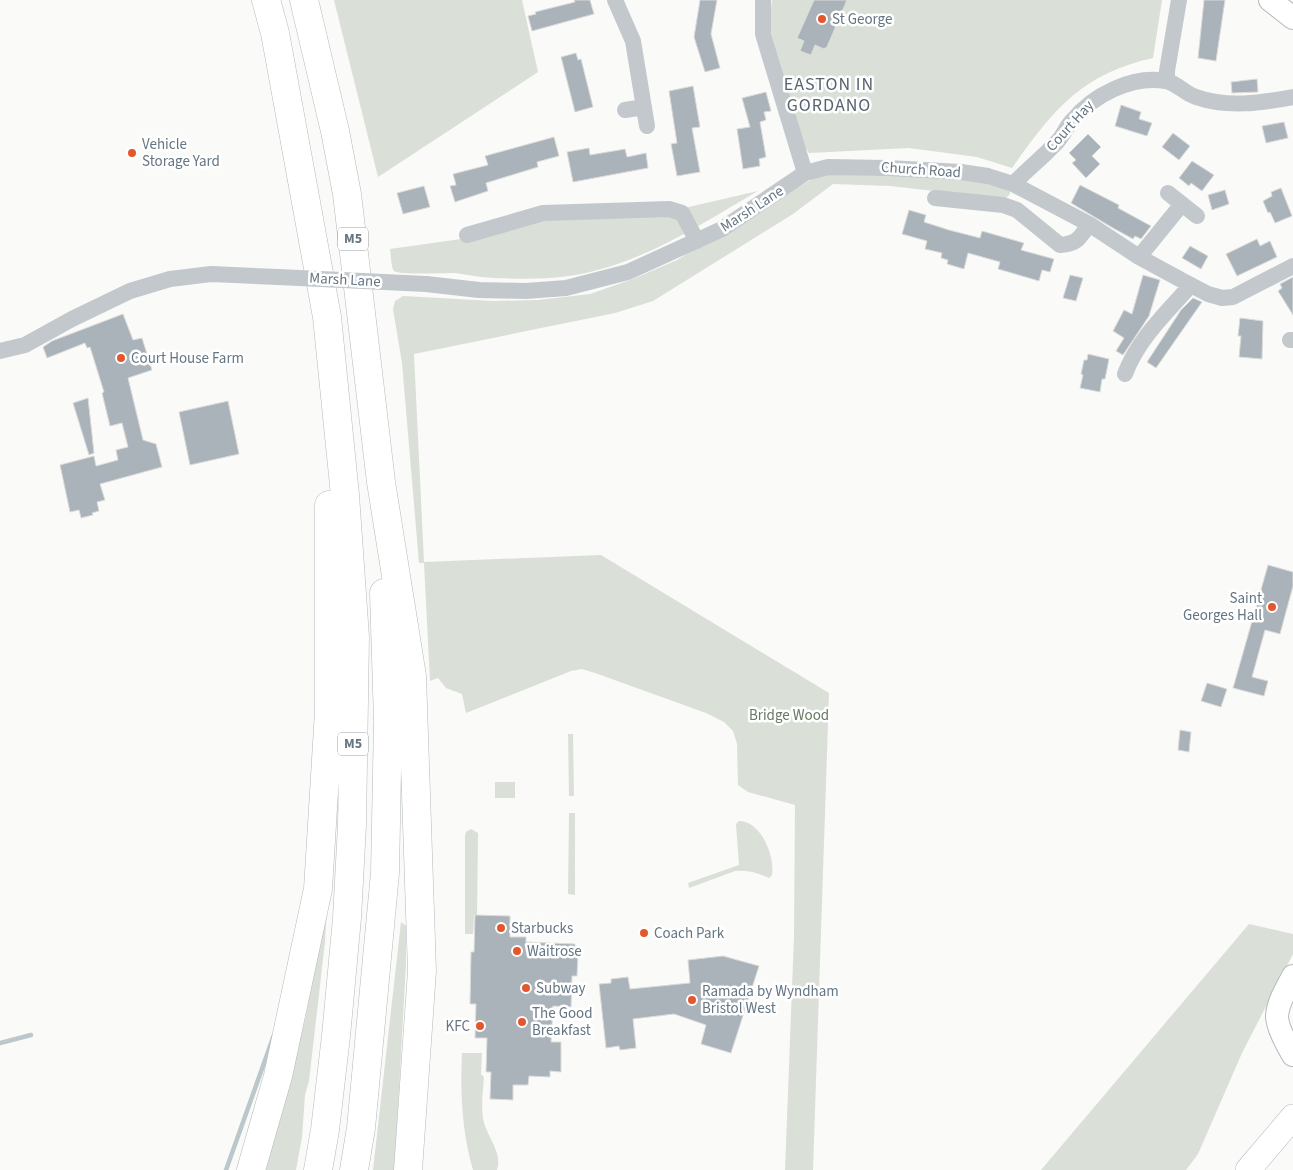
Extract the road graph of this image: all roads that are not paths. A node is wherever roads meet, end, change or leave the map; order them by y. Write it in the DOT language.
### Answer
graph roads {
  1 [pos="266,0"];
  2 [pos="304,0"];
  3 [pos="615,0"];
  4 [pos="762,0"];
  5 [pos="1179,0"];
  6 [pos="1270,0"];
  7 [pos="1293,18"];
  8 [pos="1167,81"];
  9 [pos="1293,97"];
  10 [pos="644,107"];
  11 [pos="625,110"];
  12 [pos="647,126"];
  13 [pos="805,174"];
  14 [pos="1013,184"];
  15 [pos="1168,193"];
  16 [pos="941,203"];
  17 [pos="1182,204"];
  18 [pos="1197,216"];
  19 [pos="1089,224"];
  20 [pos="467,235"];
  21 [pos="697,241"];
  22 [pos="1140,256"];
  23 [pos="1293,266"];
  24 [pos="1191,285"];
  25 [pos="327,317"];
  26 [pos="0,351"];
  27 [pos="1125,374"];
  28 [pos="381,482"];
  29 [pos="1293,976"];
  30 [pos="1287,1032"];
  31 [pos="1293,1056"];
  32 [pos="1293,1117"];
  33 [pos="251,1170"];
  34 [pos="318,1170"];
  35 [pos="354,1170"];
  36 [pos="408,1170"];
  37 [pos="1248,1170"];
  1 -- 25 [label="highway, M5"];
  2 -- 28 [label="highway, M5"];
  3 -- 10 [label="street"];
  4 -- 13 [label="street"];
  5 -- 8 [label="street"];
  6 -- 7 [label="street"];
  8 -- 9 [label="street"];
  8 -- 14 [label="street, Court Hay"];
  10 -- 11 [label="street"];
  10 -- 12 [label="street"];
  13 -- 14 [label="street, Church Road"];
  13 -- 21 [label="street, Marsh Lane"];
  14 -- 19 [label="street, Church Road"];
  15 -- 17 [label="street"];
  16 -- 19 [label="street"];
  17 -- 18 [label="street"];
  17 -- 22 [label="street"];
  19 -- 22 [label="street, Church Road"];
  20 -- 21 [label="street"];
  21 -- 26 [label="street, Marsh Lane, bridge"];
  22 -- 24 [label="street, Church Road"];
  23 -- 24 [label="street, Church Road"];
  24 -- 27 [label="street"];
  25 -- 33 [label="highway, M5"];
  25 -- 34 [label="highway, M5"];
  28 -- 35 [label="highway, M5"];
  28 -- 36 [label="highway, M5"];
  29 -- 30 [label="street"];
  30 -- 31 [label="street"];
  32 -- 37 [label="main road"];
}
